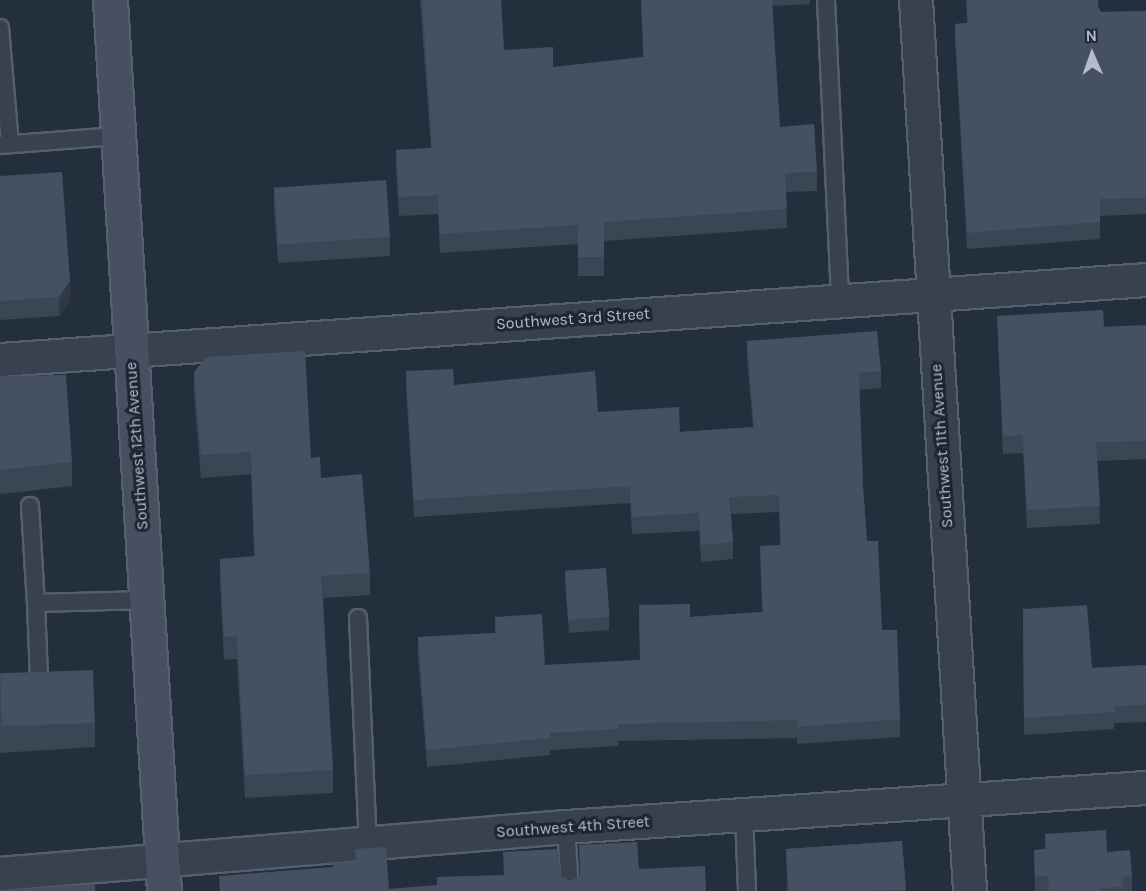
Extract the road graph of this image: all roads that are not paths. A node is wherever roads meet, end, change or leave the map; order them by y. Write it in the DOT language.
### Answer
graph roads {
  1 [pos="110,0"];
  2 [pos="826,0"];
  3 [pos="916,0"];
  4 [pos="0,28"];
  5 [pos="1,57"];
  6 [pos="3,90"];
  7 [pos="118,136"];
  8 [pos="5,144"];
  9 [pos="1146,280"];
  10 [pos="933,294"];
  11 [pos="840,301"];
  12 [pos="131,349"];
  13 [pos="0,360"];
  14 [pos="30,506"];
  15 [pos="147,600"];
  16 [pos="36,603"];
  17 [pos="358,618"];
  18 [pos="39,678"];
  19 [pos="1146,788"];
  20 [pos="965,800"];
  21 [pos="744,815"];
  22 [pos="566,827"];
  23 [pos="368,843"];
  24 [pos="0,874"];
  25 [pos="163,875"];
  26 [pos="570,891"];
  27 [pos="747,891"];
  28 [pos="970,891"];
  1 -- 7 [label="main road, Southwest 12th Avenue"];
  2 -- 11 [label="lane"];
  3 -- 10 [label="street, Southwest 11th Avenue"];
  4 -- 5 [label="lane"];
  5 -- 6 [label="lane"];
  6 -- 8 [label="lane"];
  7 -- 8 [label="lane"];
  7 -- 12 [label="main road, Southwest 12th Avenue"];
  9 -- 10 [label="street, Southwest 3rd Street"];
  10 -- 11 [label="street, Southwest 3rd Street"];
  10 -- 20 [label="street, Southwest 11th Avenue"];
  11 -- 12 [label="street, Southwest 3rd Street"];
  12 -- 13 [label="street, Southwest 3rd Street"];
  12 -- 15 [label="main road, Southwest 12th Avenue"];
  14 -- 16 [label="lane"];
  15 -- 16 [label="lane"];
  15 -- 25 [label="main road, Southwest 12th Avenue"];
  16 -- 18 [label="lane"];
  17 -- 23 [label="lane"];
  19 -- 20 [label="street, Southwest 4th Street"];
  20 -- 21 [label="street, Southwest 4th Street"];
  20 -- 28 [label="street, Southwest 11th Avenue"];
  21 -- 22 [label="street, Southwest 4th Street"];
  21 -- 27 [label="lane"];
  22 -- 23 [label="street, Southwest 4th Street"];
  22 -- 26 [label="lane"];
  23 -- 25 [label="street, Southwest 4th Street"];
  24 -- 25 [label="street, Southwest 4th Street"];
}
